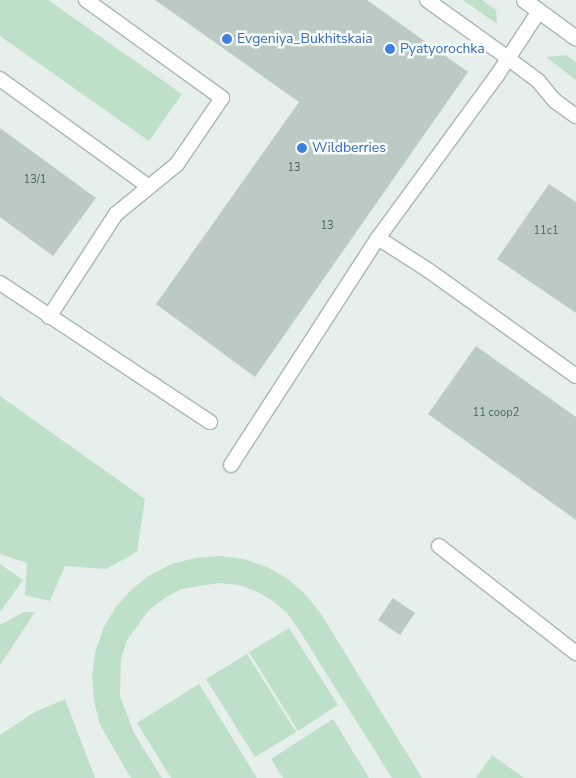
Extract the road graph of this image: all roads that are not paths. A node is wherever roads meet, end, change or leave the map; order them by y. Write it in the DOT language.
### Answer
graph roads {
  1 [pos="86,0"];
  2 [pos="427,0"];
  3 [pos="524,0"];
  4 [pos="538,11"];
  5 [pos="576,38"];
  6 [pos="509,59"];
  7 [pos="0,79"];
  8 [pos="576,116"];
  9 [pos="148,186"];
  10 [pos="378,238"];
  11 [pos="0,283"];
  12 [pos="49,317"];
  13 [pos="576,376"];
  14 [pos="210,422"];
  15 [pos="231,465"];
  16 [pos="439,546"];
  17 [pos="576,653"];
  1 -- 9 [label="lane"];
  2 -- 6 [label="lane"];
  3 -- 4 [label="main road"];
  4 -- 5 [label="main road"];
  4 -- 6 [label="lane"];
  6 -- 8 [label="lane"];
  6 -- 10 [label="lane"];
  7 -- 9 [label="lane"];
  9 -- 12 [label="lane"];
  10 -- 13 [label="lane"];
  10 -- 15 [label="lane"];
  11 -- 12 [label="lane"];
  12 -- 14 [label="lane"];
  16 -- 17 [label="lane"];
}
